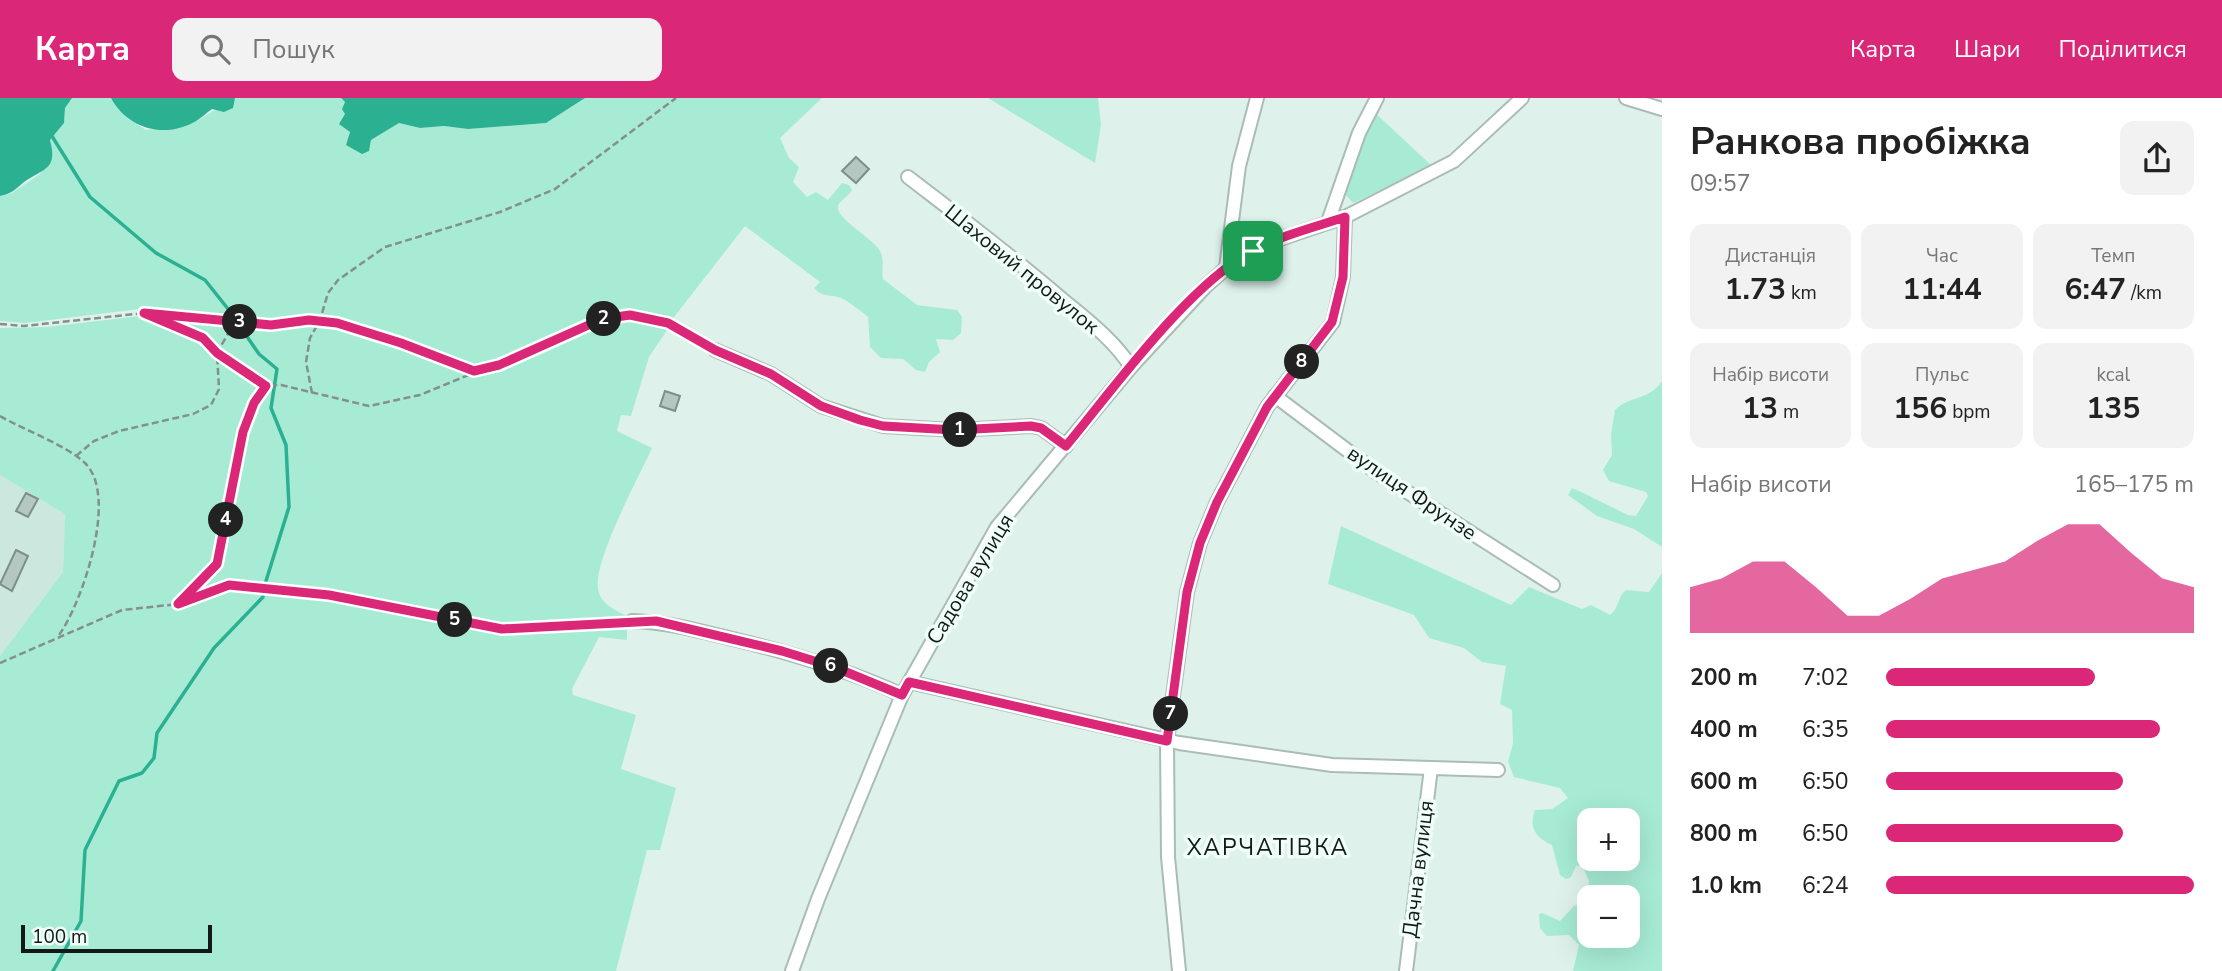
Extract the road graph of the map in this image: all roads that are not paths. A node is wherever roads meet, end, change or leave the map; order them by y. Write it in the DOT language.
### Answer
graph roads {
  1 [pos="1257,98"];
  2 [pos="1377,98"];
  3 [pos="1522,98"];
  4 [pos="1626,98"];
  5 [pos="1662,109"];
  6 [pos="908,177"];
  7 [pos="1345,217"];
  8 [pos="1328,222"];
  9 [pos="1226,268"];
  10 [pos="715,350"];
  11 [pos="1131,367"];
  12 [pos="1275,396"];
  13 [pos="1066,446"];
  14 [pos="1553,585"];
  15 [pos="632,621"];
  16 [pos="909,682"];
  17 [pos="902,695"];
  18 [pos="1167,741"];
  19 [pos="1431,768"];
  20 [pos="1498,771"];
  21 [pos="792,971"];
  22 [pos="1179,971"];
  23 [pos="1406,971"];
  1 -- 9 [label="street"];
  2 -- 8 [label="street"];
  3 -- 7 [label="street, Садова вулиця"];
  4 -- 5 [label="street"];
  6 -- 11 [label="street, Шаховий провулок"];
  7 -- 8 [label="street, Садова вулиця"];
  7 -- 12 [label="street"];
  8 -- 9 [label="street, Садова вулиця"];
  9 -- 11 [label="street, Садова вулиця"];
  10 -- 13 [label="street"];
  11 -- 13 [label="street, Садова вулиця"];
  12 -- 14 [label="street, вулиця Фрунзе"];
  12 -- 18 [label="street"];
  13 -- 16 [label="street, Садова вулиця"];
  15 -- 17 [label="street"];
  16 -- 17 [label="street, Садова вулиця"];
  16 -- 18 [label="street"];
  17 -- 21 [label="street, Садова вулиця"];
  18 -- 19 [label="street"];
  18 -- 22 [label="street"];
  19 -- 20 [label="street"];
  19 -- 23 [label="street, Дачна вулиця"];
}
